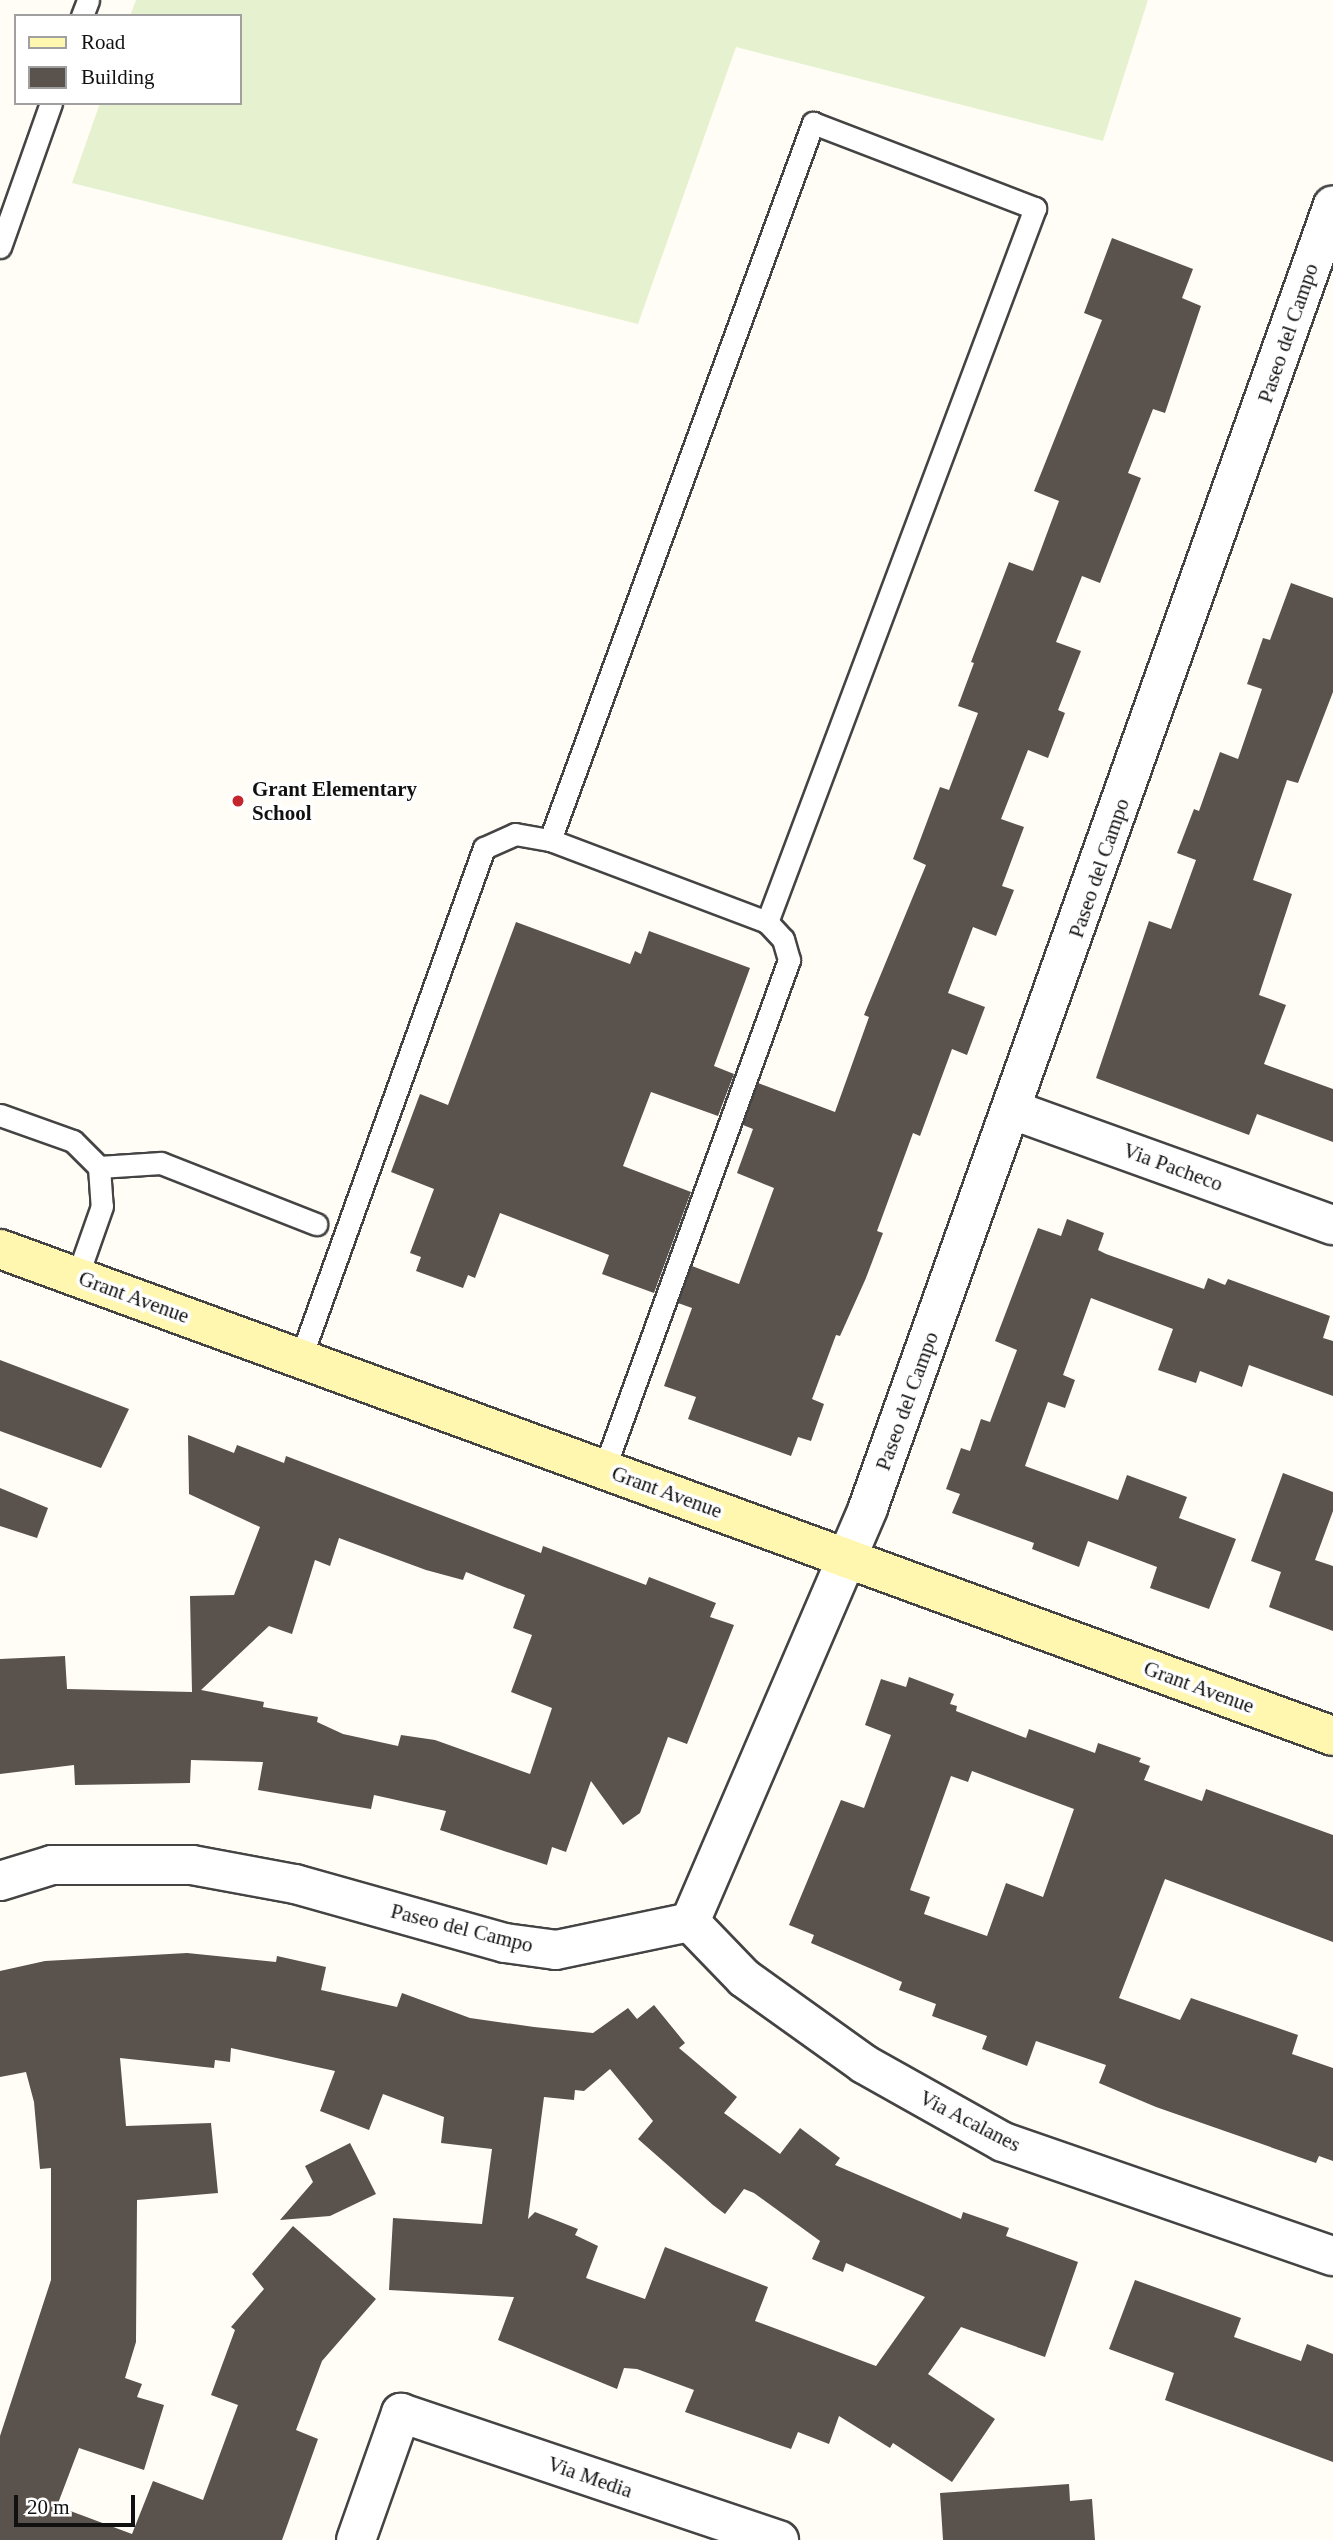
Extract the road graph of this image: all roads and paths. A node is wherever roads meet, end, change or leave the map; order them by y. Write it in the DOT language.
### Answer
graph roads {
  1 [pos="50,105"];
  2 [pos="1333,205"];
  3 [pos="0,247"];
  4 [pos="550,840"];
  5 [pos="767,922"];
  6 [pos="1013,1110"];
  7 [pos="0,1115"];
  8 [pos="99,1167"];
  9 [pos="316,1224"];
  10 [pos="1333,1225"];
  11 [pos="0,1249"];
  12 [pos="76,1276"];
  13 [pos="301,1357"];
  14 [pos="604,1469"];
  15 [pos="848,1559"];
  16 [pos="1333,1736"];
  17 [pos="0,1881"];
  18 [pos="690,1922"];
  19 [pos="1333,2256"];
  20 [pos="356,2540"];
  21 [pos="779,2540"];
  1 -- 3 [label="lane"];
  2 -- 6 [label="street, Paseo del Campo"];
  4 -- 5 [label="lane"];
  4 -- 5 [label="lane"];
  4 -- 13 [label="lane"];
  5 -- 14 [label="lane"];
  6 -- 10 [label="street, Via Pacheco"];
  6 -- 15 [label="street, Paseo del Campo"];
  7 -- 8 [label="lane"];
  8 -- 9 [label="lane"];
  8 -- 12 [label="lane"];
  11 -- 12 [label="main road, Grant Avenue"];
  12 -- 13 [label="main road, Grant Avenue"];
  13 -- 14 [label="main road, Grant Avenue"];
  14 -- 15 [label="main road, Grant Avenue"];
  15 -- 16 [label="main road, Grant Avenue"];
  15 -- 18 [label="street, Paseo del Campo"];
  17 -- 18 [label="street, Paseo del Campo"];
  18 -- 19 [label="street, Via Acalanes"];
  20 -- 21 [label="street, Via Media"];
}
